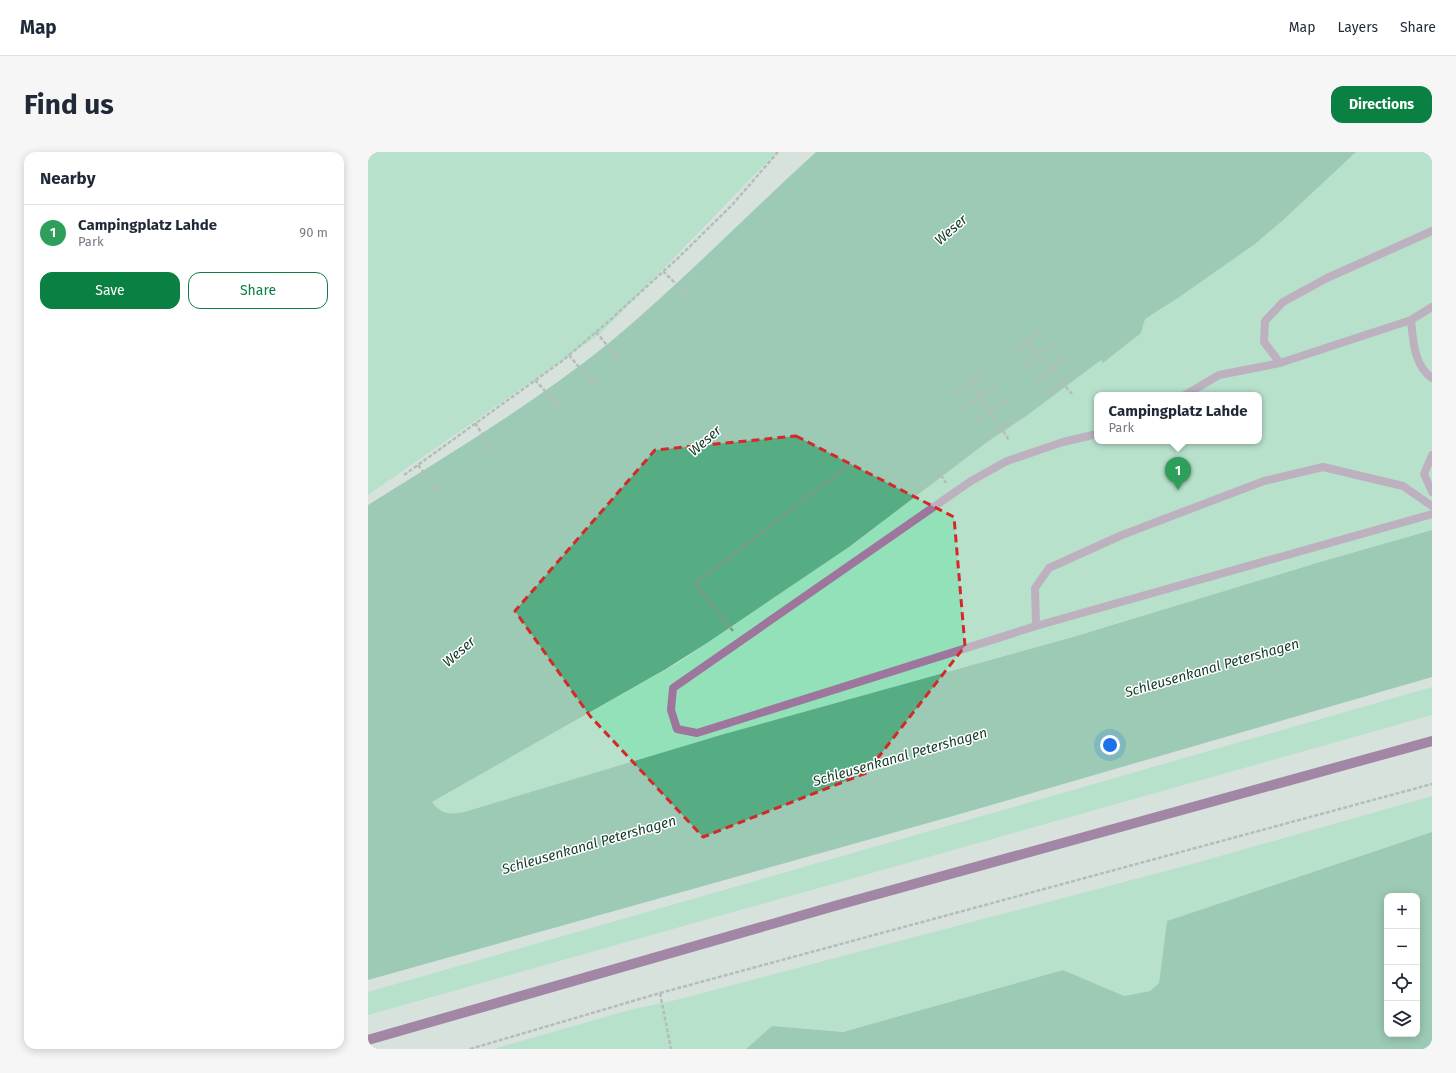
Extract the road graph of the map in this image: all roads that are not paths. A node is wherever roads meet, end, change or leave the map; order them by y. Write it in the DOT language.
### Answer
graph roads {
  1 [pos="1432,231"];
  2 [pos="1432,307"];
  3 [pos="1410,320"];
  4 [pos="1280,363"];
  5 [pos="1432,378"];
  6 [pos="1190,392"];
  7 [pos="1094,435"];
  8 [pos="1432,455"];
  9 [pos="1432,492"];
  10 [pos="1432,506"];
  11 [pos="1432,514"];
  12 [pos="1036,626"];
  13 [pos="1432,741"];
  14 [pos="368,1040"];
  1 -- 4 [label="lane"];
  2 -- 3 [label="lane"];
  3 -- 4 [label="lane"];
  3 -- 5 [label="lane"];
  4 -- 6 [label="lane"];
  7 -- 12 [label="lane"];
  8 -- 9 [label="lane"];
  10 -- 12 [label="lane"];
  11 -- 12 [label="lane"];
  13 -- 14 [label="main road"];
}
